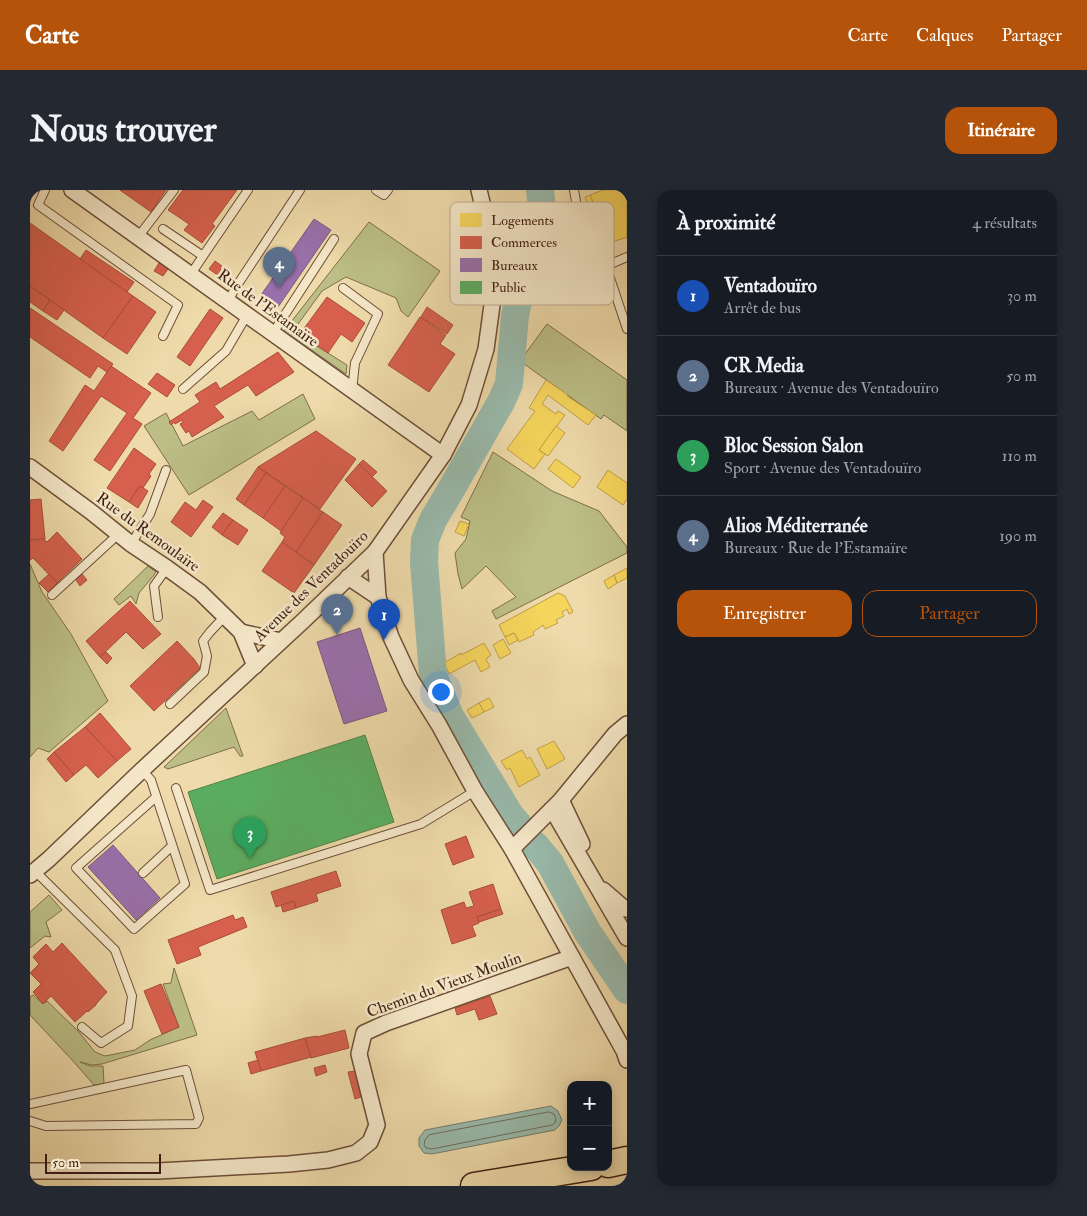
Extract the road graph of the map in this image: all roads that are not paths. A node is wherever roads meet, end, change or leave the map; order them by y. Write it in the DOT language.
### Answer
graph roads {
  1 [pos="45,190"];
  2 [pos="72,190"];
  3 [pos="174,190"];
  4 [pos="248,190"];
  5 [pos="300,190"];
  6 [pos="376,190"];
  7 [pos="388,190"];
  8 [pos="163,229"];
  9 [pos="138,237"];
  10 [pos="334,240"];
  11 [pos="203,256"];
  12 [pos="627,257"];
  13 [pos="614,263"];
  14 [pos="190,274"];
  15 [pos="344,288"];
  16 [pos="614,290"];
  17 [pos="228,302"];
  18 [pos="491,305"];
  19 [pos="247,315"];
  20 [pos="627,329"];
  21 [pos="273,333"];
  22 [pos="163,336"];
  23 [pos="183,389"];
  24 [pos="352,391"];
  25 [pos="443,455"];
  26 [pos="30,467"];
  27 [pos="166,470"];
  28 [pos="118,534"];
  29 [pos="131,544"];
  30 [pos="375,552"];
  31 [pos="167,568"];
  32 [pos="348,578"];
  33 [pos="52,595"];
  34 [pos="378,597"];
  35 [pos="226,616"];
  36 [pos="158,617"];
  37 [pos="241,632"];
  38 [pos="281,641"];
  39 [pos="255,666"];
  40 [pos="170,704"];
  41 [pos="627,724"];
  42 [pos="142,770"];
  43 [pos="176,788"];
  44 [pos="475,791"];
  45 [pos="156,797"];
  46 [pos="556,805"];
  47 [pos="172,846"];
  48 [pos="512,849"];
  49 [pos="33,873"];
  50 [pos="143,873"];
  51 [pos="627,909"];
  52 [pos="627,938"];
  53 [pos="572,957"];
  54 [pos="82,1028"];
  55 [pos="627,1060"];
  56 [pos="30,1104"];
  57 [pos="30,1121"];
  58 [pos="627,1160"];
  59 [pos="612,1163"];
  60 [pos="30,1171"];
  61 [pos="567,1171"];
  62 [pos="474,1186"];
  1 -- 22 [label="lane"];
  2 -- 9 [label="street, Rue de l'Estamaïre"];
  3 -- 9 [label="lane"];
  4 -- 11 [label="lane"];
  5 -- 17 [label="lane"];
  6 -- 7 [label="lane"];
  8 -- 11 [label="lane"];
  9 -- 14 [label="street, Rue de l'Estamaïre"];
  10 -- 21 [label="lane"];
  11 -- 14 [label="lane"];
  12 -- 13 [label="lane"];
  14 -- 17 [label="street, Rue de l'Estamaïre"];
  15 -- 24 [label="lane"];
  16 -- 20 [label="lane"];
  17 -- 19 [label="street, Rue de l'Estamaïre"];
  18 -- 25 [label="street, Avenue des Ventadouïro"];
  19 -- 21 [label="street, Rue de l'Estamaïre"];
  19 -- 23 [label="lane"];
  21 -- 24 [label="street, Rue de l'Estamaïre"];
  24 -- 25 [label="street, Rue de l'Estamaïre"];
  25 -- 30 [label="street, Avenue des Ventadouïro"];
  26 -- 28 [label="street, Rue du Remoulaïre"];
  27 -- 29 [label="lane"];
  28 -- 29 [label="street, Rue du Remoulaïre"];
  28 -- 33 [label="lane"];
  29 -- 31 [label="street, Rue du Remoulaïre"];
  30 -- 32 [label="street, Avenue des Ventadouïro"];
  30 -- 34 [label="street"];
  31 -- 35 [label="street, Rue du Remoulaïre"];
  31 -- 36 [label="lane"];
  32 -- 34 [label="street"];
  32 -- 38 [label="street, Avenue des Ventadouïro"];
  34 -- 44 [label="street"];
  35 -- 37 [label="street, Rue du Remoulaïre"];
  35 -- 40 [label="lane"];
  37 -- 38 [label="street"];
  37 -- 39 [label="street, Rue du Remoulaïre"];
  38 -- 39 [label="street, Avenue des Ventadouïro"];
  39 -- 42 [label="street, Avenue des Ventadouïro"];
  41 -- 46 [label="street"];
  42 -- 45 [label="lane"];
  42 -- 49 [label="street, Avenue des Ventadouïro"];
  43 -- 44 [label="lane"];
  44 -- 48 [label="street"];
  45 -- 47 [label="lane"];
  45 -- 47 [label="lane"];
  46 -- 48 [label="street"];
  46 -- 51 [label="street"];
  46 -- 52 [label="street"];
  47 -- 50 [label="lane"];
  48 -- 53 [label="street"];
  49 -- 54 [label="lane"];
  53 -- 55 [label="street"];
  53 -- 60 [label="street, Chemin du Vieux Moulin"];
  56 -- 57 [label="lane"];
  58 -- 59 [label="highway"];
  61 -- 62 [label="highway"];
}
